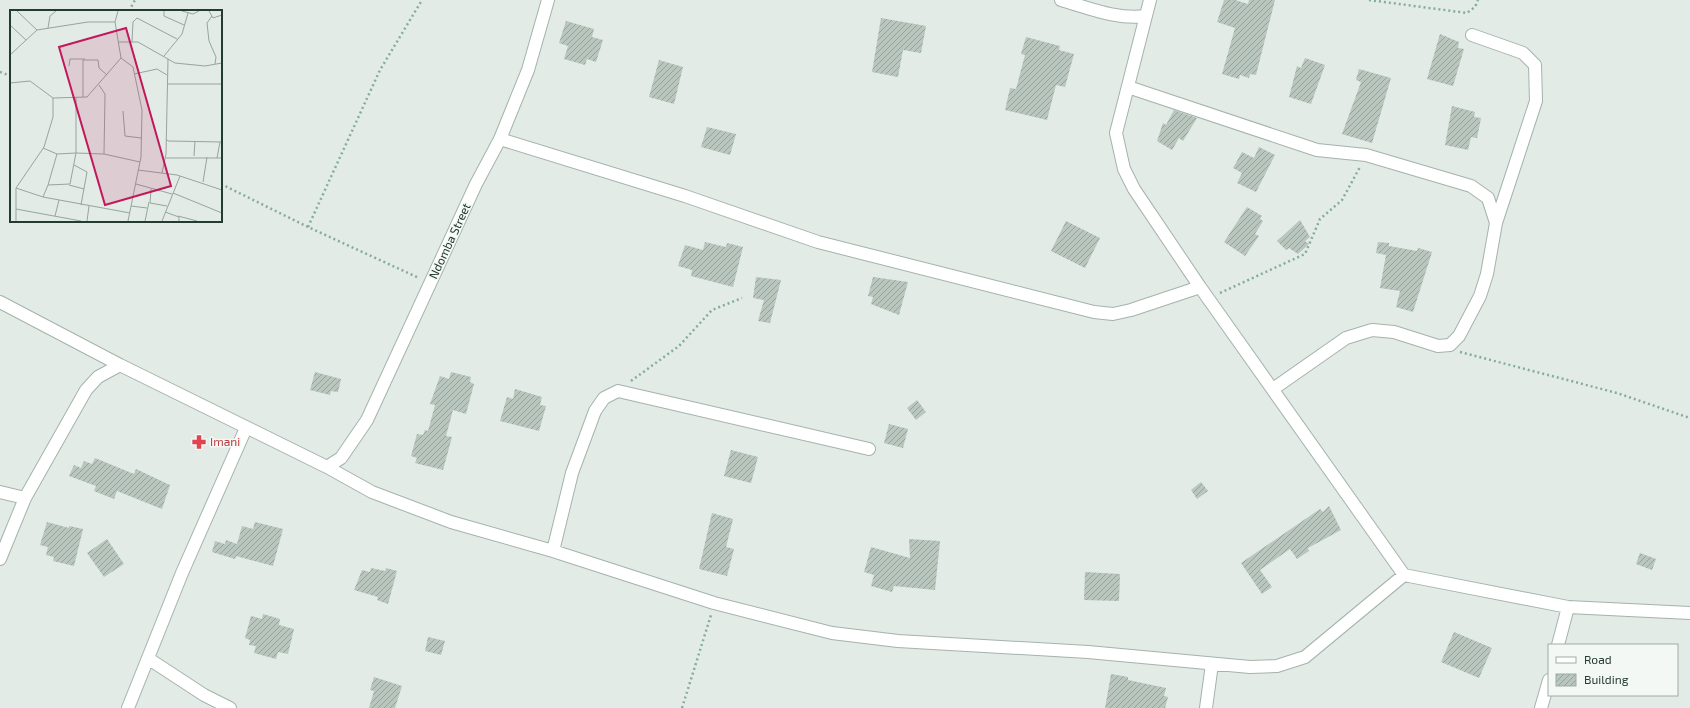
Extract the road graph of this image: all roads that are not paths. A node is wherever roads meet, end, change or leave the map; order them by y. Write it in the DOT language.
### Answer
graph roads {
  1 [pos="548,0"];
  2 [pos="1061,0"];
  3 [pos="1150,0"];
  4 [pos="1146,16"];
  5 [pos="1472,35"];
  6 [pos="1128,87"];
  7 [pos="500,139"];
  8 [pos="1496,223"];
  9 [pos="1200,287"];
  10 [pos="0,302"];
  11 [pos="120,365"];
  12 [pos="1273,389"];
  13 [pos="246,428"];
  14 [pos="868,449"];
  15 [pos="327,467"];
  16 [pos="0,492"];
  17 [pos="25,498"];
  18 [pos="553,551"];
  19 [pos="0,560"];
  20 [pos="1404,575"];
  21 [pos="1568,607"];
  22 [pos="1690,614"];
  23 [pos="1558,644"];
  24 [pos="149,659"];
  25 [pos="1212,664"];
  26 [pos="1548,684"];
  27 [pos="128,708"];
  28 [pos="230,708"];
  29 [pos="1206,708"];
  30 [pos="1541,708"];
  1 -- 7 [label="street, Ndomba Street"];
  2 -- 4 [label="street"];
  3 -- 4 [label="street"];
  4 -- 6 [label="street"];
  5 -- 8 [label="street"];
  6 -- 8 [label="street"];
  6 -- 9 [label="street"];
  7 -- 9 [label="street"];
  7 -- 15 [label="street, Ndomba Street"];
  8 -- 12 [label="street"];
  9 -- 12 [label="street"];
  10 -- 11 [label="street"];
  11 -- 13 [label="street"];
  11 -- 17 [label="street"];
  12 -- 20 [label="street"];
  13 -- 15 [label="street"];
  13 -- 24 [label="street"];
  14 -- 18 [label="street"];
  15 -- 18 [label="street"];
  16 -- 17 [label="street"];
  17 -- 19 [label="street"];
  18 -- 25 [label="street"];
  20 -- 21 [label="street"];
  20 -- 25 [label="street"];
  21 -- 22 [label="street"];
  21 -- 23 [label="street"];
  24 -- 27 [label="street"];
  24 -- 28 [label="street"];
  25 -- 29 [label="street"];
  26 -- 30 [label="street"];
}
